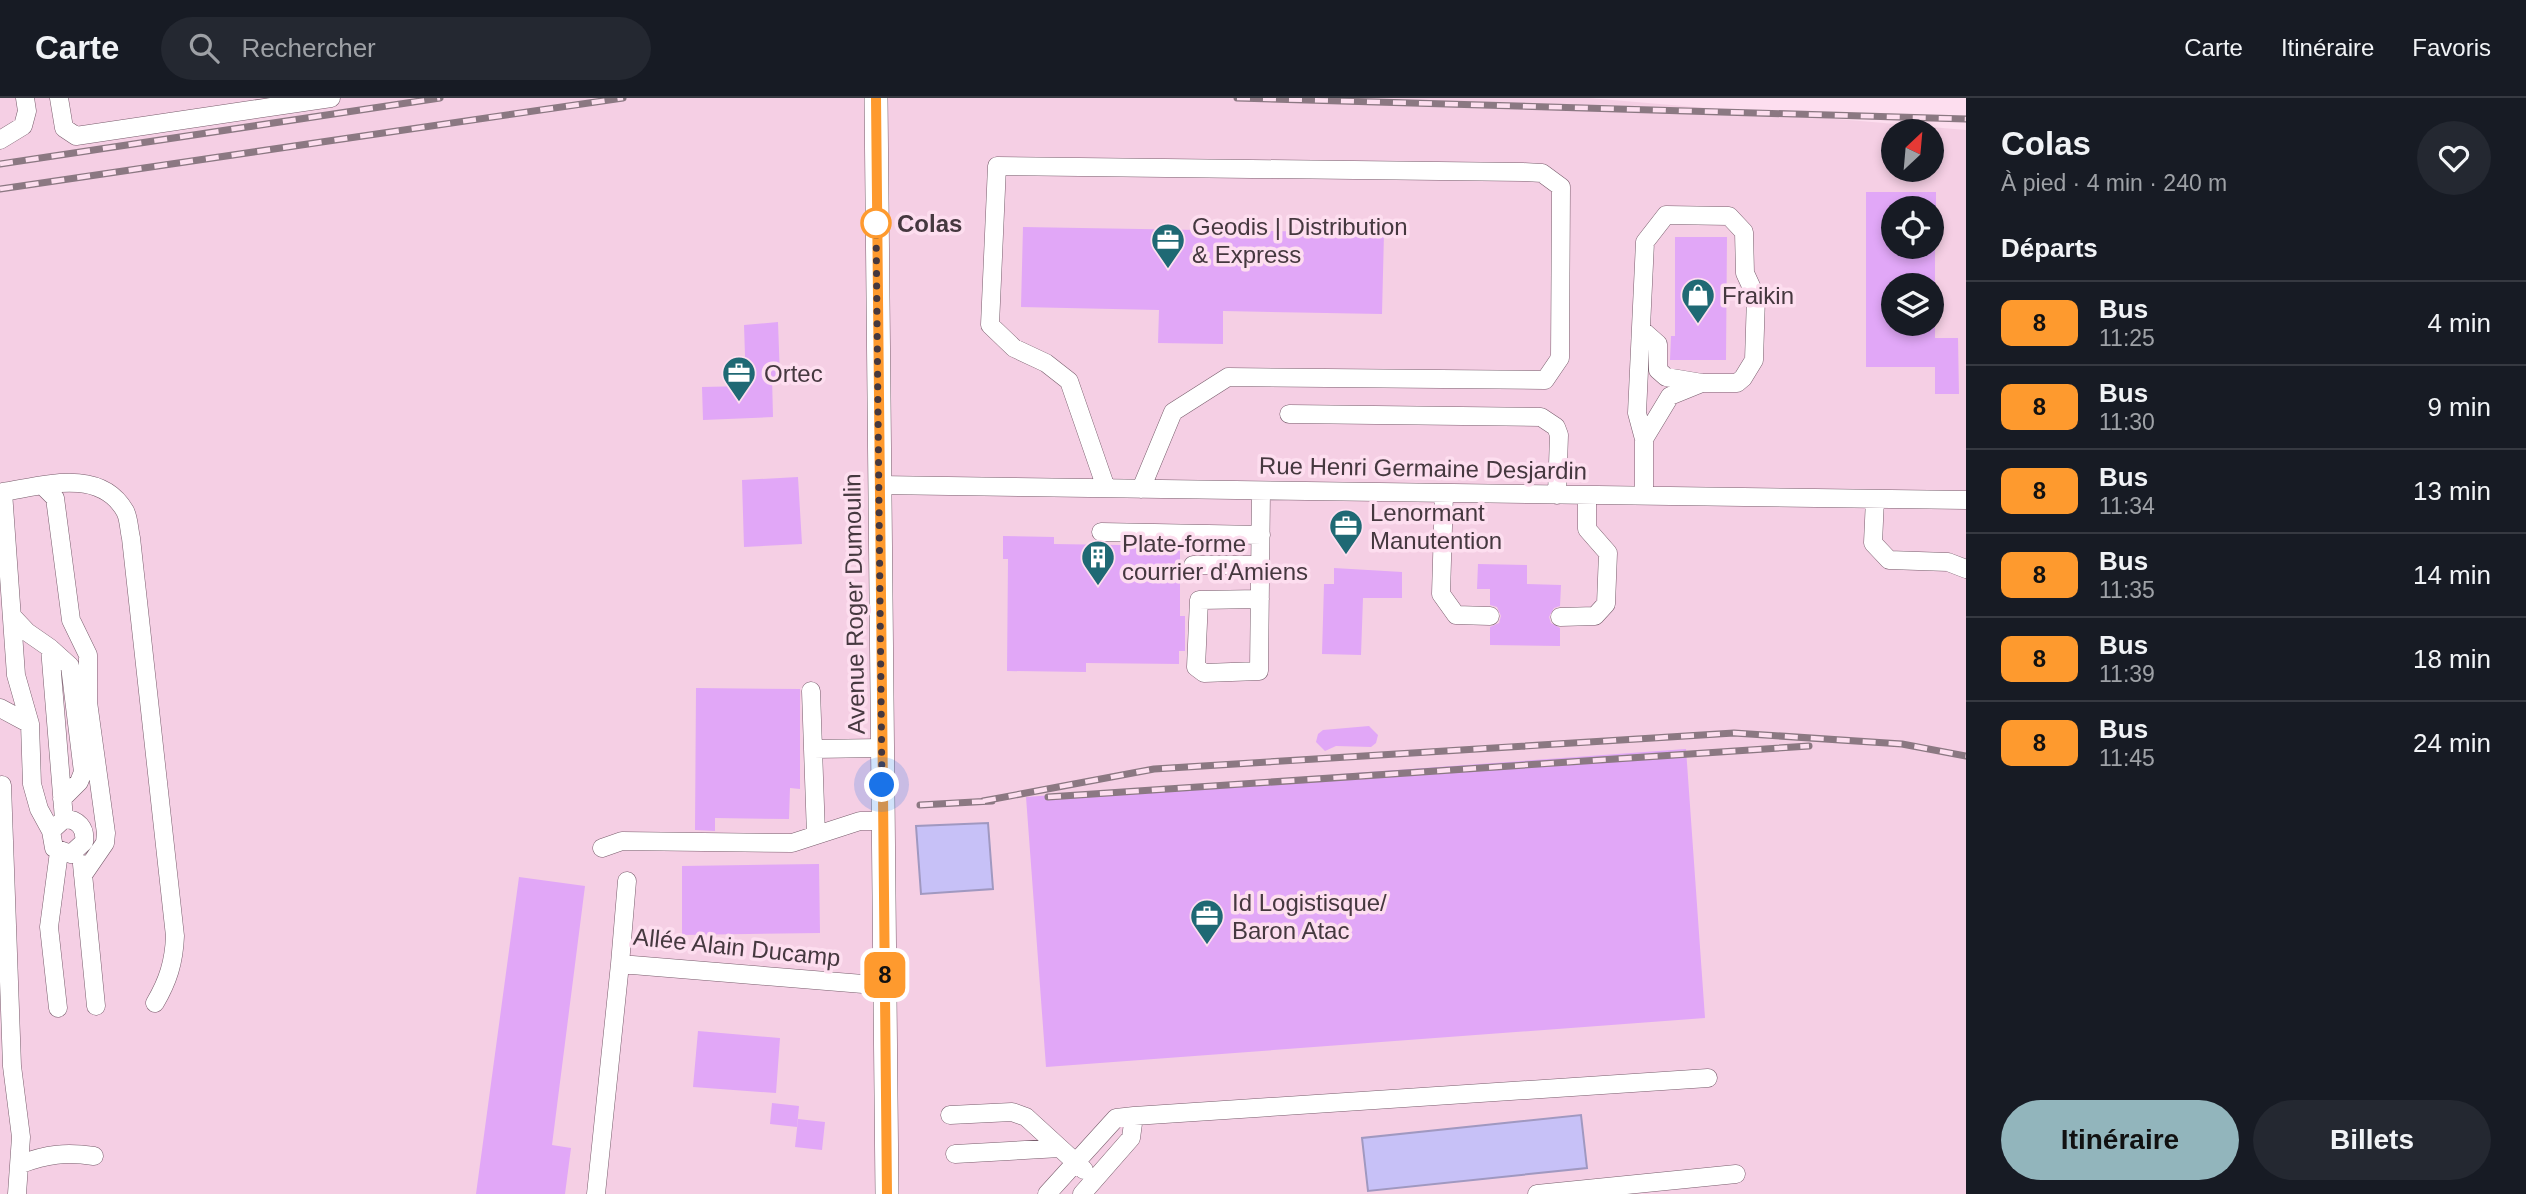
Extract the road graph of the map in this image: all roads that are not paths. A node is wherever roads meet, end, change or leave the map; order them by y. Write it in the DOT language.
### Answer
graph roads {
  1 [pos="25,98"];
  2 [pos="59,98"];
  3 [pos="331,98"];
  4 [pos="876,98"];
  5 [pos="0,140"];
  6 [pos="1641,329"];
  7 [pos="1702,383"];
  8 [pos="1289,414"];
  9 [pos="1644,439"];
  10 [pos="43,485"];
  11 [pos="879,485"];
  12 [pos="1106,488"];
  13 [pos="1141,489"];
  14 [pos="1261,491"];
  15 [pos="1,492"];
  16 [pos="1444,493"];
  17 [pos="1557,495"];
  18 [pos="1587,495"];
  19 [pos="1644,496"];
  20 [pos="1875,499"];
  21 [pos="1966,500"];
  22 [pos="1101,532"];
  23 [pos="1261,535"];
  24 [pos="1192,565"];
  25 [pos="1261,565"];
  26 [pos="1966,569"];
  27 [pos="1260,599"];
  28 [pos="12,616"];
  29 [pos="1490,616"];
  30 [pos="1560,617"];
  31 [pos="811,691"];
  32 [pos="0,708"];
  33 [pos="30,724"];
  34 [pos="881,748"];
  35 [pos="813,749"];
  36 [pos="2,785"];
  37 [pos="100,799"];
  38 [pos="882,821"];
  39 [pos="57,825"];
  40 [pos="83,830"];
  41 [pos="816,835"];
  42 [pos="602,848"];
  43 [pos="68,852"];
  44 [pos="83,875"];
  45 [pos="627,881"];
  46 [pos="620,964"];
  47 [pos="886,990"];
  48 [pos="155,1003"];
  49 [pos="96,1006"];
  50 [pos="58,1008"];
  51 [pos="1708,1078"];
  52 [pos="950,1115"];
  53 [pos="1134,1116"];
  54 [pos="1060,1148"];
  55 [pos="956,1154"];
  56 [pos="94,1156"];
  57 [pos="1076,1163"];
  58 [pos="21,1164"];
  59 [pos="1736,1174"];
  60 [pos="1094,1180"];
  61 [pos="17,1194"];
  62 [pos="596,1194"];
  63 [pos="887,1194"];
  64 [pos="1047,1194"];
  65 [pos="1082,1194"];
  66 [pos="1537,1194"];
  1 -- 5 [label="street"];
  2 -- 3 [label="street"];
  4 -- 11 [label="main road, Avenue Roger Dumoulin"];
  6 -- 7 [label="street"];
  6 -- 7 [label="street"];
  6 -- 9 [label="street"];
  7 -- 9 [label="street"];
  8 -- 17 [label="street"];
  9 -- 19 [label="street"];
  10 -- 15 [label="street"];
  10 -- 37 [label="street"];
  10 -- 48 [label="street"];
  11 -- 12 [label="street, Rue Henri Germaine Desjardin"];
  11 -- 34 [label="main road, Avenue Roger Dumoulin"];
  12 -- 13 [label="street, Rue Henri Germaine Desjardin"];
  12 -- 13 [label="street"];
  13 -- 14 [label="street, Rue Henri Germaine Desjardin"];
  14 -- 16 [label="street, Rue Henri Germaine Desjardin"];
  14 -- 23 [label="street"];
  15 -- 28 [label="street"];
  16 -- 17 [label="street, Rue Henri Germaine Desjardin"];
  16 -- 29 [label="street"];
  17 -- 18 [label="street, Rue Henri Germaine Desjardin"];
  18 -- 19 [label="street, Rue Henri Germaine Desjardin"];
  18 -- 30 [label="street"];
  19 -- 20 [label="street, Rue Henri Germaine Desjardin"];
  20 -- 21 [label="street, Rue Henri Germaine Desjardin"];
  20 -- 26 [label="street"];
  22 -- 23 [label="street"];
  23 -- 25 [label="street"];
  24 -- 25 [label="street"];
  25 -- 27 [label="street"];
  27 -- 27 [label="street"];
  28 -- 33 [label="street"];
  28 -- 39 [label="street"];
  31 -- 35 [label="street"];
  32 -- 33 [label="street"];
  33 -- 39 [label="street"];
  34 -- 35 [label="street"];
  34 -- 38 [label="main road, Avenue Roger Dumoulin"];
  35 -- 41 [label="street"];
  36 -- 58 [label="street"];
  37 -- 40 [label="street"];
  37 -- 44 [label="street"];
  38 -- 41 [label="street"];
  38 -- 47 [label="main road, Avenue Roger Dumoulin"];
  39 -- 40 [label="street"];
  39 -- 43 [label="street"];
  40 -- 43 [label="street"];
  41 -- 42 [label="street"];
  43 -- 44 [label="street"];
  43 -- 50 [label="street"];
  44 -- 49 [label="street"];
  45 -- 46 [label="street, Allée Alain Ducamp"];
  46 -- 47 [label="street, Allée Alain Ducamp"];
  46 -- 62 [label="street"];
  47 -- 63 [label="main road, Avenue Roger Dumoulin"];
  51 -- 53 [label="street"];
  52 -- 54 [label="street"];
  53 -- 57 [label="street"];
  53 -- 60 [label="street"];
  54 -- 55 [label="street"];
  54 -- 57 [label="street"];
  56 -- 58 [label="street"];
  57 -- 60 [label="street"];
  57 -- 64 [label="street"];
  58 -- 61 [label="street"];
  59 -- 66 [label="street"];
  60 -- 65 [label="street"];
}
